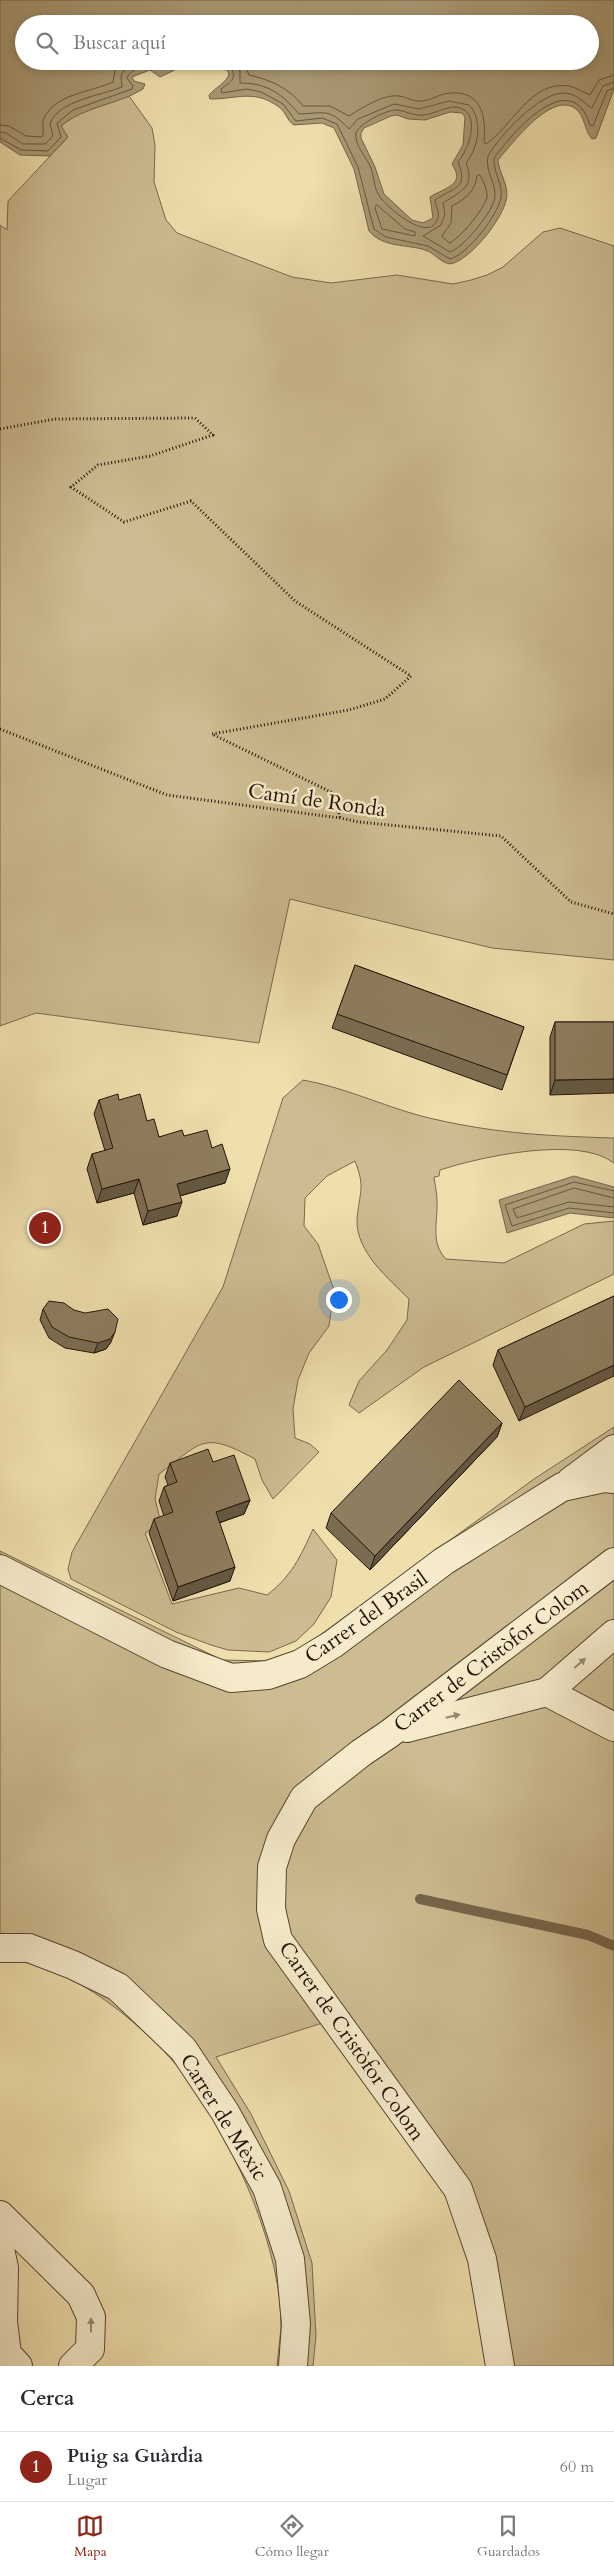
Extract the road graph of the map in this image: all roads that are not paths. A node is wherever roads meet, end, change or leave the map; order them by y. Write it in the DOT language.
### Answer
graph roads {
  1 [pos="614,1449"];
  2 [pos="614,1479"];
  3 [pos="562,1487"];
  4 [pos="614,1562"];
  5 [pos="0,1568"];
  6 [pos="614,1634"];
  7 [pos="547,1692"];
  8 [pos="614,1727"];
  9 [pos="389,1734"];
  10 [pos="0,1948"];
  11 [pos="0,2216"];
  12 [pos="0,2249"];
  13 [pos="18,2366"];
  14 [pos="73,2366"];
  15 [pos="293,2366"];
  16 [pos="500,2366"];
  1 -- 3 [label="street"];
  2 -- 3 [label="street, Carrer del Brasil"];
  3 -- 5 [label="street, Carrer del Brasil"];
  4 -- 9 [label="street, Carrer de Cristòfor Colom"];
  7 -- 6 [label="street, one-way"];
  7 -- 8 [label="street"];
  9 -- 7 [label="street, one-way"];
  9 -- 16 [label="street, Carrer de Cristòfor Colom"];
  10 -- 15 [label="street, Carrer de Mèxic"];
  14 -- 11 [label="street, one-way"];
  12 -- 13 [label="street"];
}
